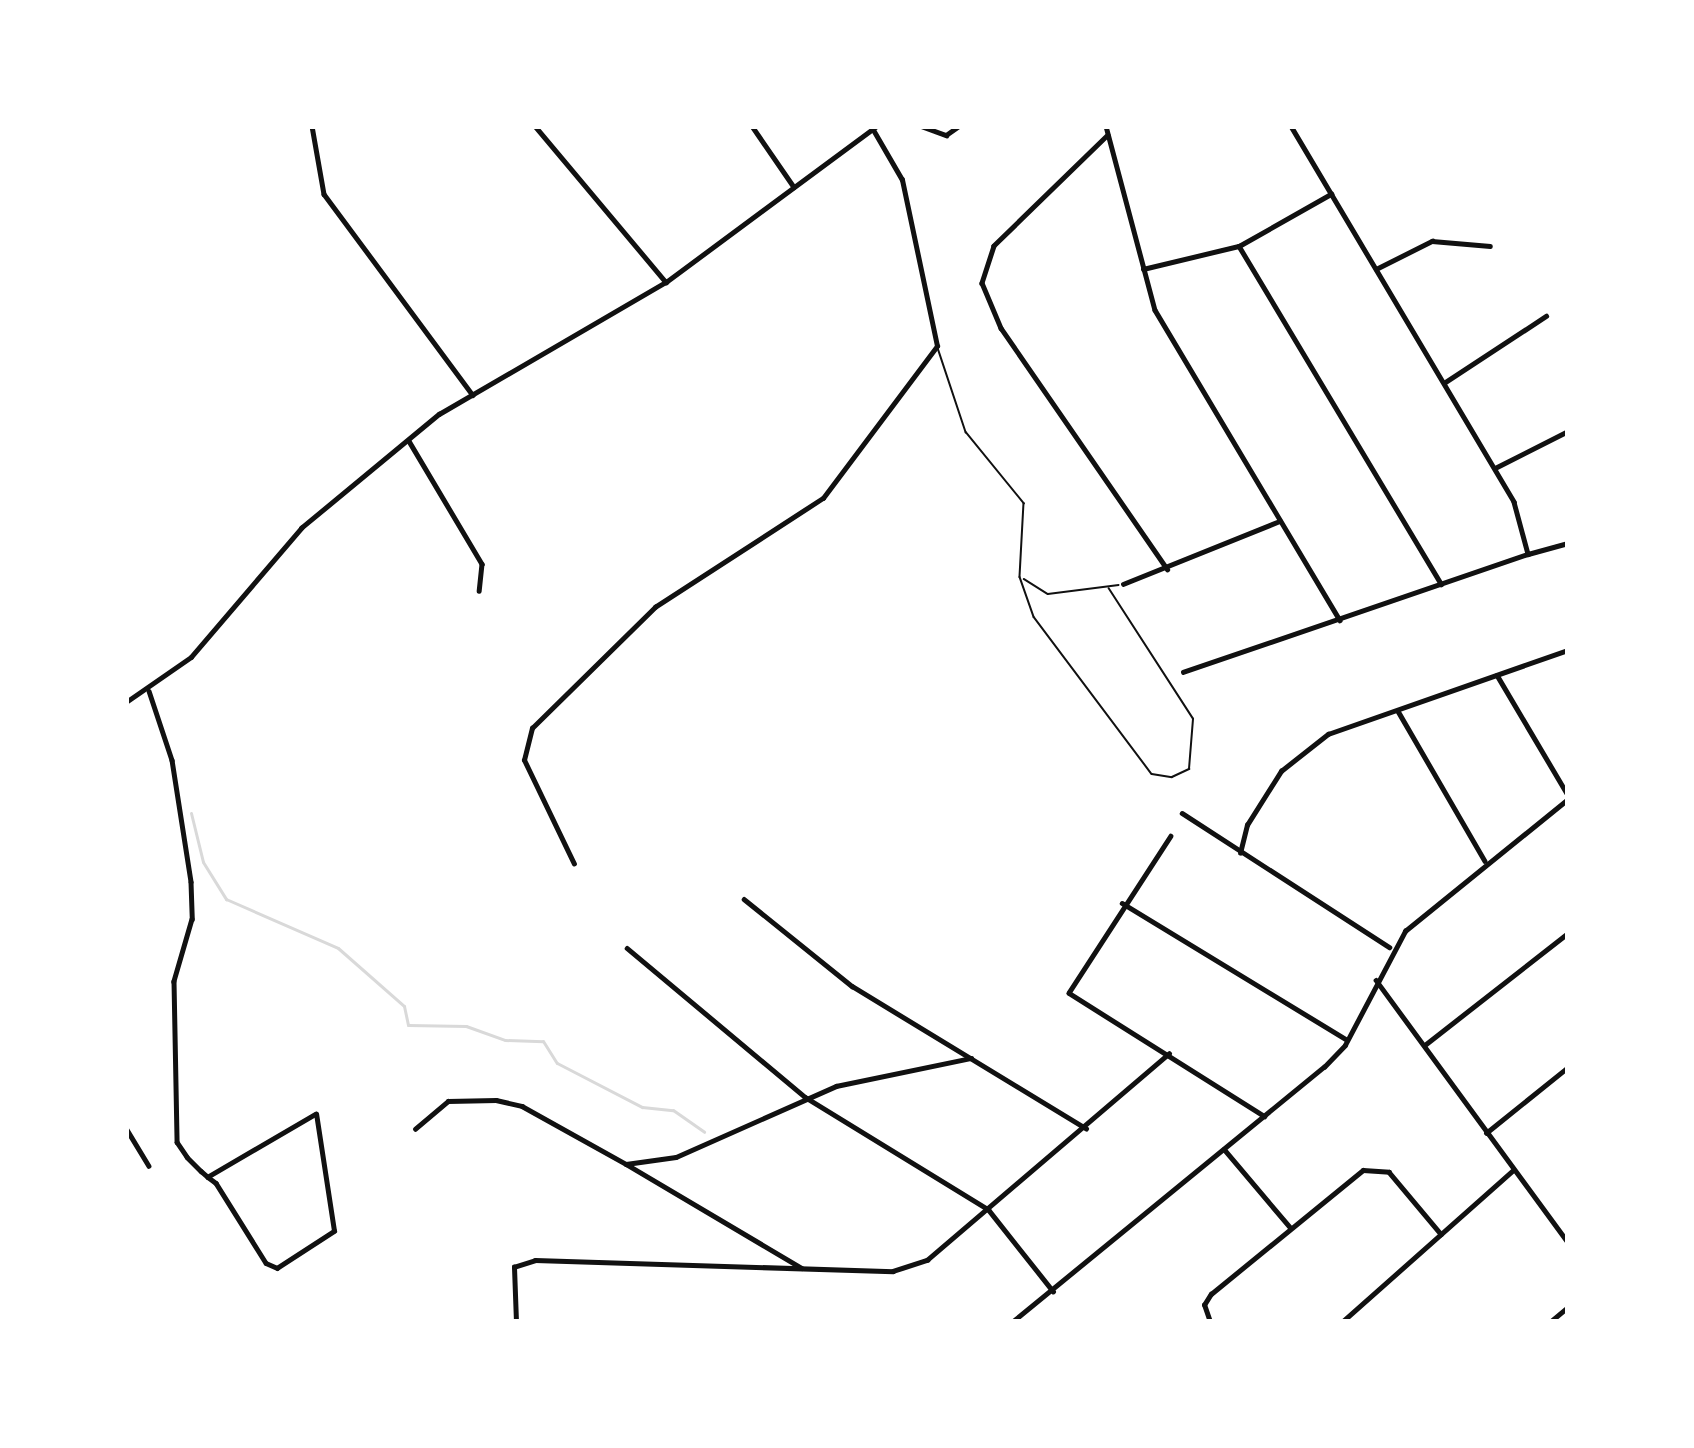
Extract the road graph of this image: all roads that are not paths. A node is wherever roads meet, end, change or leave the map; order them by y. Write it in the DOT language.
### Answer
graph roads {
  1 [pos="312,126"];
  2 [pos="535,126"];
  3 [pos="752,126"];
  4 [pos="921,126"];
  5 [pos="959,126"];
  6 [pos="1106,126"];
  7 [pos="1291,126"];
  8 [pos="874,128"];
  9 [pos="1108,135"];
  10 [pos="794,188"];
  11 [pos="1331,194"];
  12 [pos="1239,246"];
  13 [pos="1490,246"];
  14 [pos="1140,269"];
  15 [pos="1376,269"];
  16 [pos="666,282"];
  17 [pos="1546,316"];
  18 [pos="937,346"];
  19 [pos="1444,383"];
  20 [pos="472,395"];
  21 [pos="1568,431"];
  22 [pos="409,441"];
  23 [pos="1495,468"];
  24 [pos="1280,521"];
  25 [pos="1568,543"];
  26 [pos="1528,554"];
  27 [pos="1167,569"];
  28 [pos="1020,577"];
  29 [pos="1123,584"];
  30 [pos="1441,584"];
  31 [pos="1109,589"];
  32 [pos="479,591"];
  33 [pos="1340,620"];
  34 [pos="1568,650"];
  35 [pos="1183,672"];
  36 [pos="1497,675"];
  37 [pos="149,691"];
  38 [pos="126,702"];
  39 [pos="1398,711"];
  40 [pos="1568,797"];
  41 [pos="1182,813"];
  42 [pos="1171,836"];
  43 [pos="1240,854"];
  44 [pos="1486,863"];
  45 [pos="574,864"];
  46 [pos="744,899"];
  47 [pos="1122,903"];
  48 [pos="1568,933"];
  49 [pos="627,948"];
  50 [pos="1390,948"];
  51 [pos="1376,980"];
  52 [pos="1347,1040"];
  53 [pos="1426,1045"];
  54 [pos="1169,1053"];
  55 [pos="971,1058"];
  56 [pos="1568,1067"];
  57 [pos="805,1097"];
  58 [pos="1264,1116"];
  59 [pos="126,1128"];
  60 [pos="1086,1128"];
  61 [pos="415,1129"];
  62 [pos="1486,1133"];
  63 [pos="1224,1149"];
  64 [pos="626,1164"];
  65 [pos="149,1166"];
  66 [pos="1513,1170"];
  67 [pos="208,1177"];
  68 [pos="988,1209"];
  69 [pos="1291,1229"];
  70 [pos="1441,1234"];
  71 [pos="1568,1242"];
  72 [pos="802,1269"];
  73 [pos="1053,1291"];
  74 [pos="1568,1306"];
  75 [pos="516,1322"];
  76 [pos="1012,1322"];
  77 [pos="1210,1322"];
  78 [pos="1342,1322"];
  79 [pos="1550,1322"];
  1 -- 20 [label="street"];
  2 -- 16 [label="street"];
  3 -- 10 [label="street"];
  4 -- 5 [label="street"];
  6 -- 9 [label="street"];
  7 -- 11 [label="street"];
  8 -- 10 [label="street"];
  8 -- 18 [label="street"];
  9 -- 14 [label="street"];
  9 -- 27 [label="street"];
  10 -- 16 [label="street"];
  11 -- 12 [label="street"];
  11 -- 15 [label="street"];
  12 -- 14 [label="street"];
  12 -- 30 [label="street"];
  13 -- 15 [label="street"];
  14 -- 24 [label="street"];
  15 -- 19 [label="street"];
  16 -- 20 [label="street"];
  17 -- 19 [label="street"];
  18 -- 28 [label="lane"];
  18 -- 45 [label="street"];
  19 -- 23 [label="street"];
  20 -- 22 [label="street"];
  21 -- 23 [label="street"];
  22 -- 32 [label="street"];
  22 -- 37 [label="street"];
  23 -- 26 [label="street"];
  24 -- 27 [label="street"];
  24 -- 33 [label="street"];
  25 -- 26 [label="street"];
  26 -- 30 [label="street"];
  27 -- 29 [label="street"];
  28 -- 31 [label="lane"];
  28 -- 31 [label="lane"];
  29 -- 31 [label="lane"];
  30 -- 33 [label="street"];
  33 -- 35 [label="street"];
  34 -- 36 [label="street"];
  36 -- 39 [label="street"];
  36 -- 40 [label="street"];
  37 -- 38 [label="street"];
  37 -- 67 [label="street"];
  39 -- 43 [label="street"];
  39 -- 44 [label="street"];
  40 -- 44 [label="street"];
  41 -- 43 [label="street"];
  42 -- 47 [label="street"];
  43 -- 50 [label="street"];
  44 -- 50 [label="street"];
  46 -- 55 [label="street"];
  47 -- 52 [label="street"];
  47 -- 54 [label="street"];
  48 -- 53 [label="street"];
  49 -- 57 [label="street"];
  50 -- 51 [label="street"];
  51 -- 52 [label="street"];
  51 -- 53 [label="street"];
  52 -- 58 [label="street"];
  53 -- 62 [label="street"];
  54 -- 58 [label="street"];
  54 -- 60 [label="street"];
  55 -- 57 [label="street"];
  55 -- 60 [label="street"];
  56 -- 62 [label="street"];
  57 -- 64 [label="street"];
  57 -- 68 [label="street"];
  58 -- 63 [label="street"];
  59 -- 65 [label="street"];
  60 -- 68 [label="street"];
  61 -- 64 [label="street"];
  62 -- 66 [label="street"];
  63 -- 69 [label="street"];
  63 -- 73 [label="street"];
  64 -- 72 [label="street"];
  66 -- 70 [label="street"];
  66 -- 71 [label="street"];
  67 -- 67 [label="street"];
  68 -- 72 [label="street"];
  68 -- 73 [label="street"];
  69 -- 70 [label="street"];
  69 -- 77 [label="street"];
  70 -- 78 [label="street"];
  72 -- 75 [label="street"];
  73 -- 76 [label="street"];
  74 -- 79 [label="street"];
}
